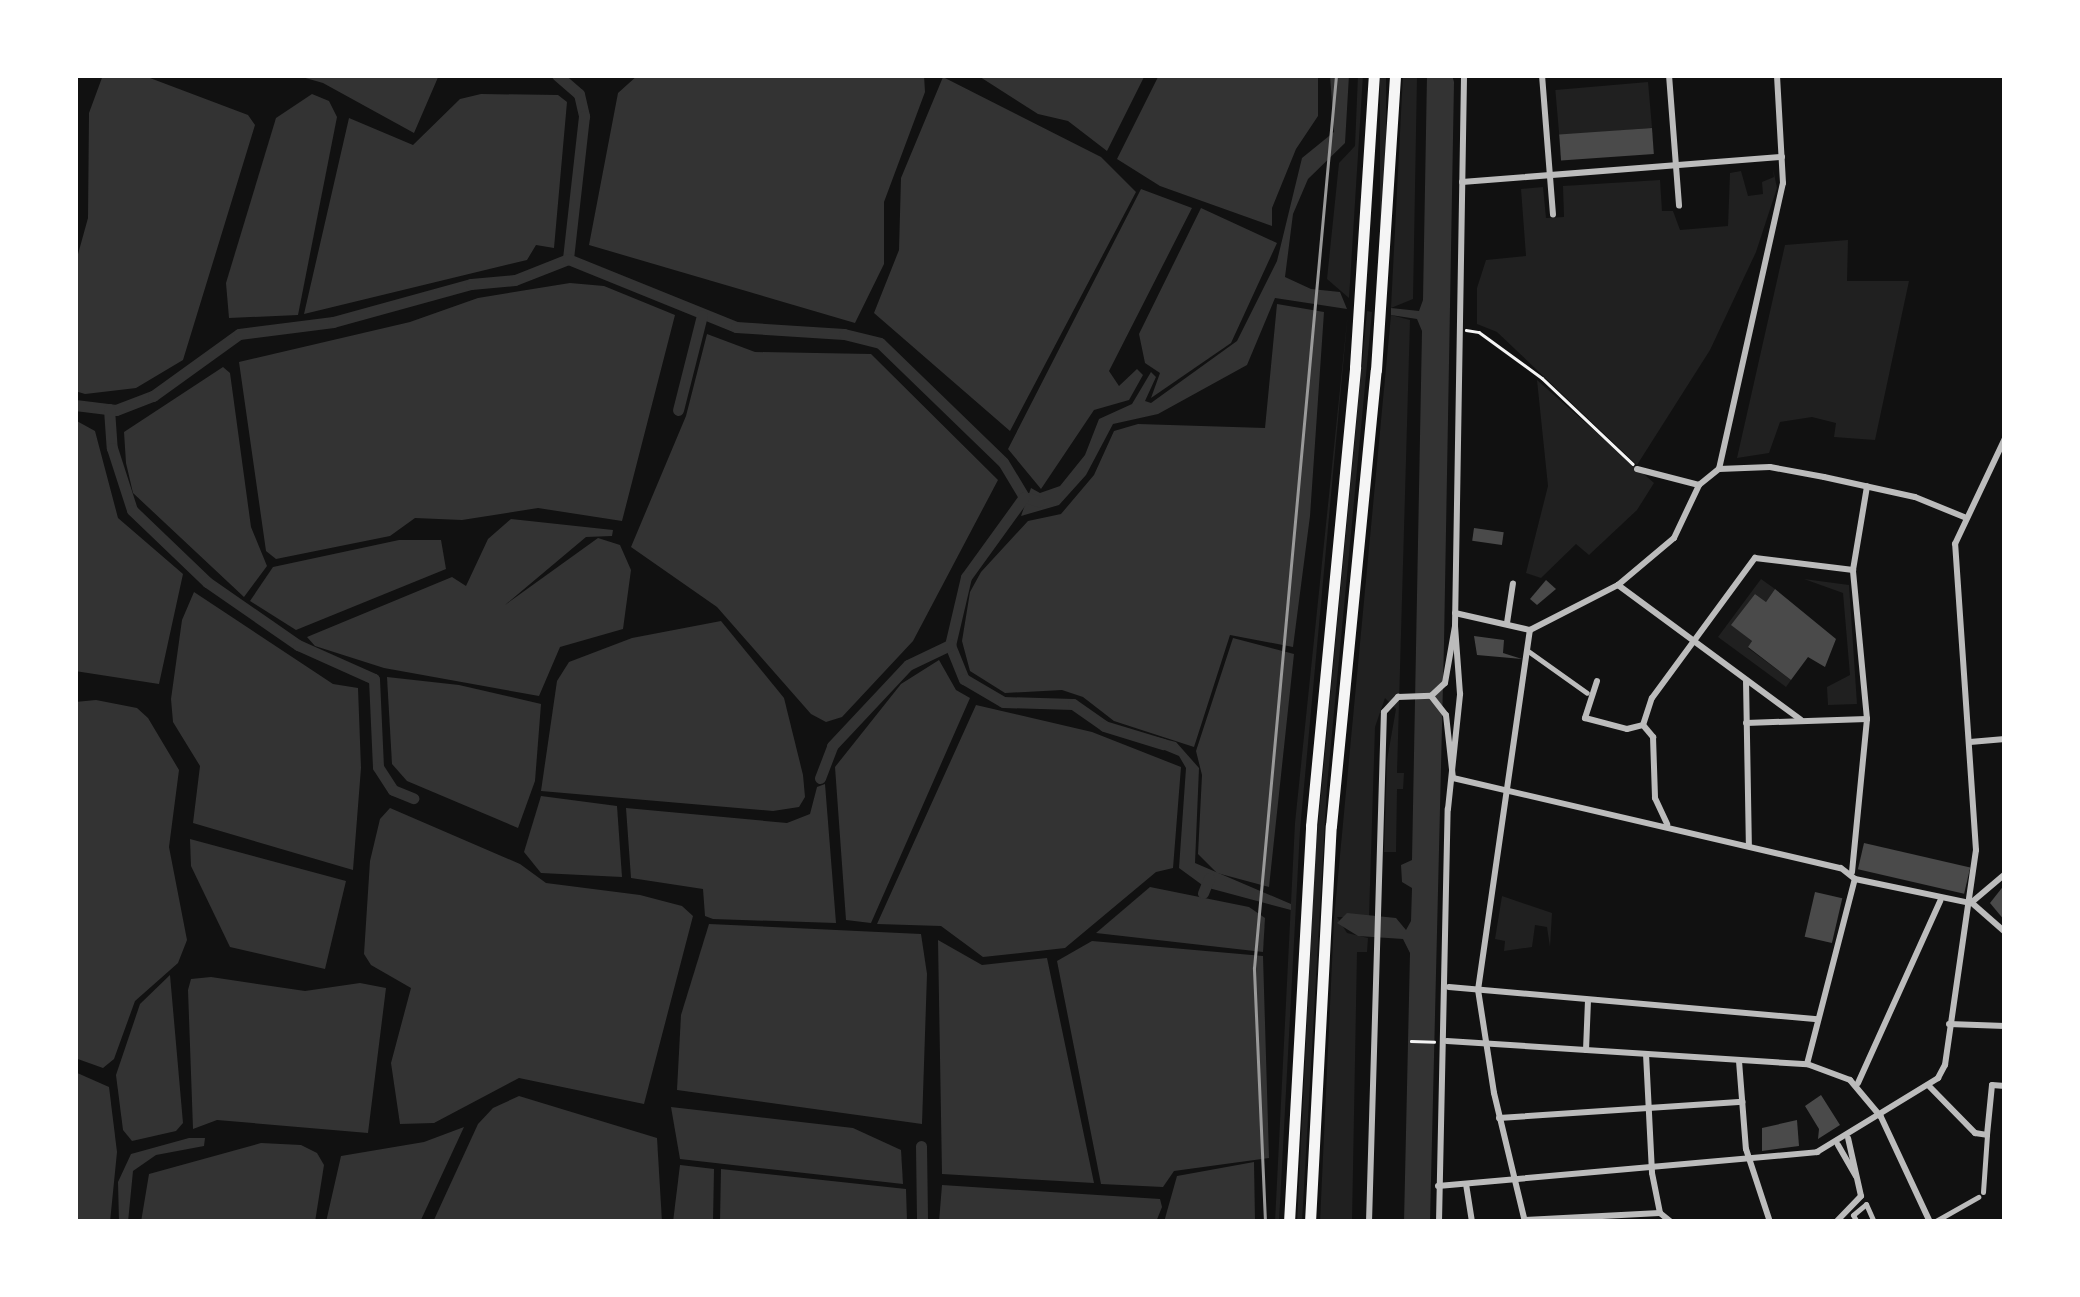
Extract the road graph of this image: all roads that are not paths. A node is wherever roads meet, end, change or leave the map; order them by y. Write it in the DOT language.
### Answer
graph roads {
  1 [pos="1374,75"];
  2 [pos="1395,75"];
  3 [pos="1464,75"];
  4 [pos="1542,75"];
  5 [pos="1669,75"];
  6 [pos="1777,75"];
  7 [pos="1782,157"];
  8 [pos="1676,167"];
  9 [pos="1550,174"];
  10 [pos="1462,182"];
  11 [pos="1679,206"];
  12 [pos="1553,215"];
  13 [pos="2005,438"];
  14 [pos="1637,469"];
  15 [pos="1718,469"];
  16 [pos="1700,486"];
  17 [pos="1868,486"];
  18 [pos="1964,517"];
  19 [pos="1853,570"];
  20 [pos="1513,583"];
  21 [pos="1618,585"];
  22 [pos="1455,614"];
  23 [pos="1507,623"];
  24 [pos="1455,626"];
  25 [pos="1530,630"];
  26 [pos="1693,641"];
  27 [pos="1528,651"];
  28 [pos="1746,679"];
  29 [pos="1596,681"];
  30 [pos="1588,694"];
  31 [pos="1431,696"];
  32 [pos="1867,719"];
  33 [pos="1801,720"];
  34 [pos="1746,723"];
  35 [pos="1642,725"];
  36 [pos="2005,738"];
  37 [pos="1970,742"];
  38 [pos="1454,778"];
  39 [pos="1508,790"];
  40 [pos="1668,825"];
  41 [pos="1749,846"];
  42 [pos="2005,874"];
  43 [pos="1854,875"];
  44 [pos="1940,900"];
  45 [pos="1972,903"];
  46 [pos="2005,932"];
  47 [pos="1448,987"];
  48 [pos="1478,990"];
  49 [pos="1588,1000"];
  50 [pos="1818,1019"];
  51 [pos="1948,1024"];
  52 [pos="2005,1026"];
  53 [pos="1447,1040"];
  54 [pos="1485,1044"];
  55 [pos="1586,1050"];
  56 [pos="1646,1054"];
  57 [pos="1739,1061"];
  58 [pos="1808,1064"];
  59 [pos="1858,1083"];
  60 [pos="1929,1086"];
  61 [pos="2005,1086"];
  62 [pos="1742,1102"];
  63 [pos="1648,1108"];
  64 [pos="1881,1117"];
  65 [pos="1499,1118"];
  66 [pos="1987,1135"];
  67 [pos="1848,1138"];
  68 [pos="1838,1145"];
  69 [pos="1748,1158"];
  70 [pos="1652,1166"];
  71 [pos="1856,1176"];
  72 [pos="1517,1178"];
  73 [pos="1466,1184"];
  74 [pos="1438,1186"];
  75 [pos="1660,1212"];
  76 [pos="1525,1221"];
  77 [pos="1289,1222"];
  78 [pos="1310,1222"];
  79 [pos="1369,1222"];
  80 [pos="1438,1222"];
  81 [pos="1472,1222"];
  82 [pos="1671,1222"];
  83 [pos="1770,1222"];
  84 [pos="1836,1222"];
  85 [pos="1857,1222"];
  86 [pos="1874,1222"];
  87 [pos="1932,1222"];
  1 -- 77 [label="highway"];
  2 -- 78 [label="highway"];
  3 -- 10 [label="street"];
  4 -- 9 [label="street"];
  5 -- 8 [label="street"];
  6 -- 7 [label="street"];
  7 -- 8 [label="street"];
  7 -- 15 [label="street"];
  8 -- 9 [label="street"];
  8 -- 11 [label="street"];
  9 -- 10 [label="street"];
  9 -- 12 [label="street"];
  10 -- 22 [label="street"];
  13 -- 18 [label="street"];
  14 -- 16 [label="street"];
  15 -- 16 [label="street"];
  15 -- 17 [label="street"];
  16 -- 21 [label="street"];
  17 -- 18 [label="street"];
  17 -- 19 [label="street"];
  18 -- 37 [label="street"];
  19 -- 26 [label="street"];
  19 -- 32 [label="street"];
  20 -- 23 [label="street"];
  21 -- 25 [label="street"];
  21 -- 26 [label="street"];
  22 -- 23 [label="street"];
  22 -- 24 [label="street"];
  23 -- 25 [label="street"];
  24 -- 31 [label="street"];
  24 -- 38 [label="street"];
  25 -- 27 [label="street"];
  26 -- 28 [label="street"];
  26 -- 35 [label="street"];
  27 -- 30 [label="street"];
  27 -- 39 [label="street"];
  28 -- 33 [label="street"];
  28 -- 34 [label="street"];
  29 -- 30 [label="street"];
  30 -- 35 [label="street"];
  31 -- 38 [label="street"];
  31 -- 79 [label="street"];
  32 -- 33 [label="street"];
  32 -- 43 [label="street"];
  33 -- 34 [label="street"];
  34 -- 41 [label="street"];
  35 -- 40 [label="street"];
  36 -- 37 [label="street"];
  37 -- 45 [label="street"];
  38 -- 39 [label="street"];
  38 -- 47 [label="street"];
  39 -- 40 [label="street"];
  39 -- 48 [label="street"];
  40 -- 41 [label="street"];
  41 -- 43 [label="street"];
  42 -- 45 [label="street"];
  43 -- 44 [label="street"];
  43 -- 50 [label="street"];
  44 -- 45 [label="street"];
  44 -- 59 [label="street"];
  45 -- 46 [label="street"];
  45 -- 51 [label="street"];
  47 -- 48 [label="street"];
  47 -- 53 [label="street"];
  48 -- 49 [label="street"];
  48 -- 54 [label="street"];
  49 -- 50 [label="street"];
  49 -- 55 [label="street"];
  50 -- 58 [label="street"];
  51 -- 52 [label="street"];
  51 -- 60 [label="street"];
  53 -- 54 [label="street"];
  53 -- 74 [label="street"];
  54 -- 55 [label="street"];
  54 -- 65 [label="street"];
  55 -- 56 [label="street"];
  56 -- 57 [label="street"];
  56 -- 63 [label="street"];
  57 -- 58 [label="street"];
  57 -- 62 [label="street"];
  58 -- 59 [label="street"];
  59 -- 64 [label="street"];
  60 -- 64 [label="street"];
  60 -- 66 [label="street"];
  61 -- 66 [label="street"];
  62 -- 63 [label="street"];
  62 -- 69 [label="street"];
  63 -- 65 [label="street"];
  63 -- 70 [label="street"];
  64 -- 67 [label="street"];
  64 -- 87 [label="street"];
  65 -- 72 [label="street"];
  66 -- 87 [label="street"];
  67 -- 68 [label="street"];
  67 -- 71 [label="street"];
  68 -- 69 [label="street"];
  68 -- 71 [label="street"];
  69 -- 70 [label="street"];
  69 -- 83 [label="street"];
  70 -- 72 [label="street"];
  70 -- 75 [label="street"];
  71 -- 84 [label="street"];
  72 -- 73 [label="street"];
  72 -- 76 [label="street"];
  73 -- 74 [label="street"];
  73 -- 81 [label="street"];
  74 -- 80 [label="street"];
  75 -- 76 [label="street"];
  75 -- 82 [label="street"];
  85 -- 86 [label="street"];
}
